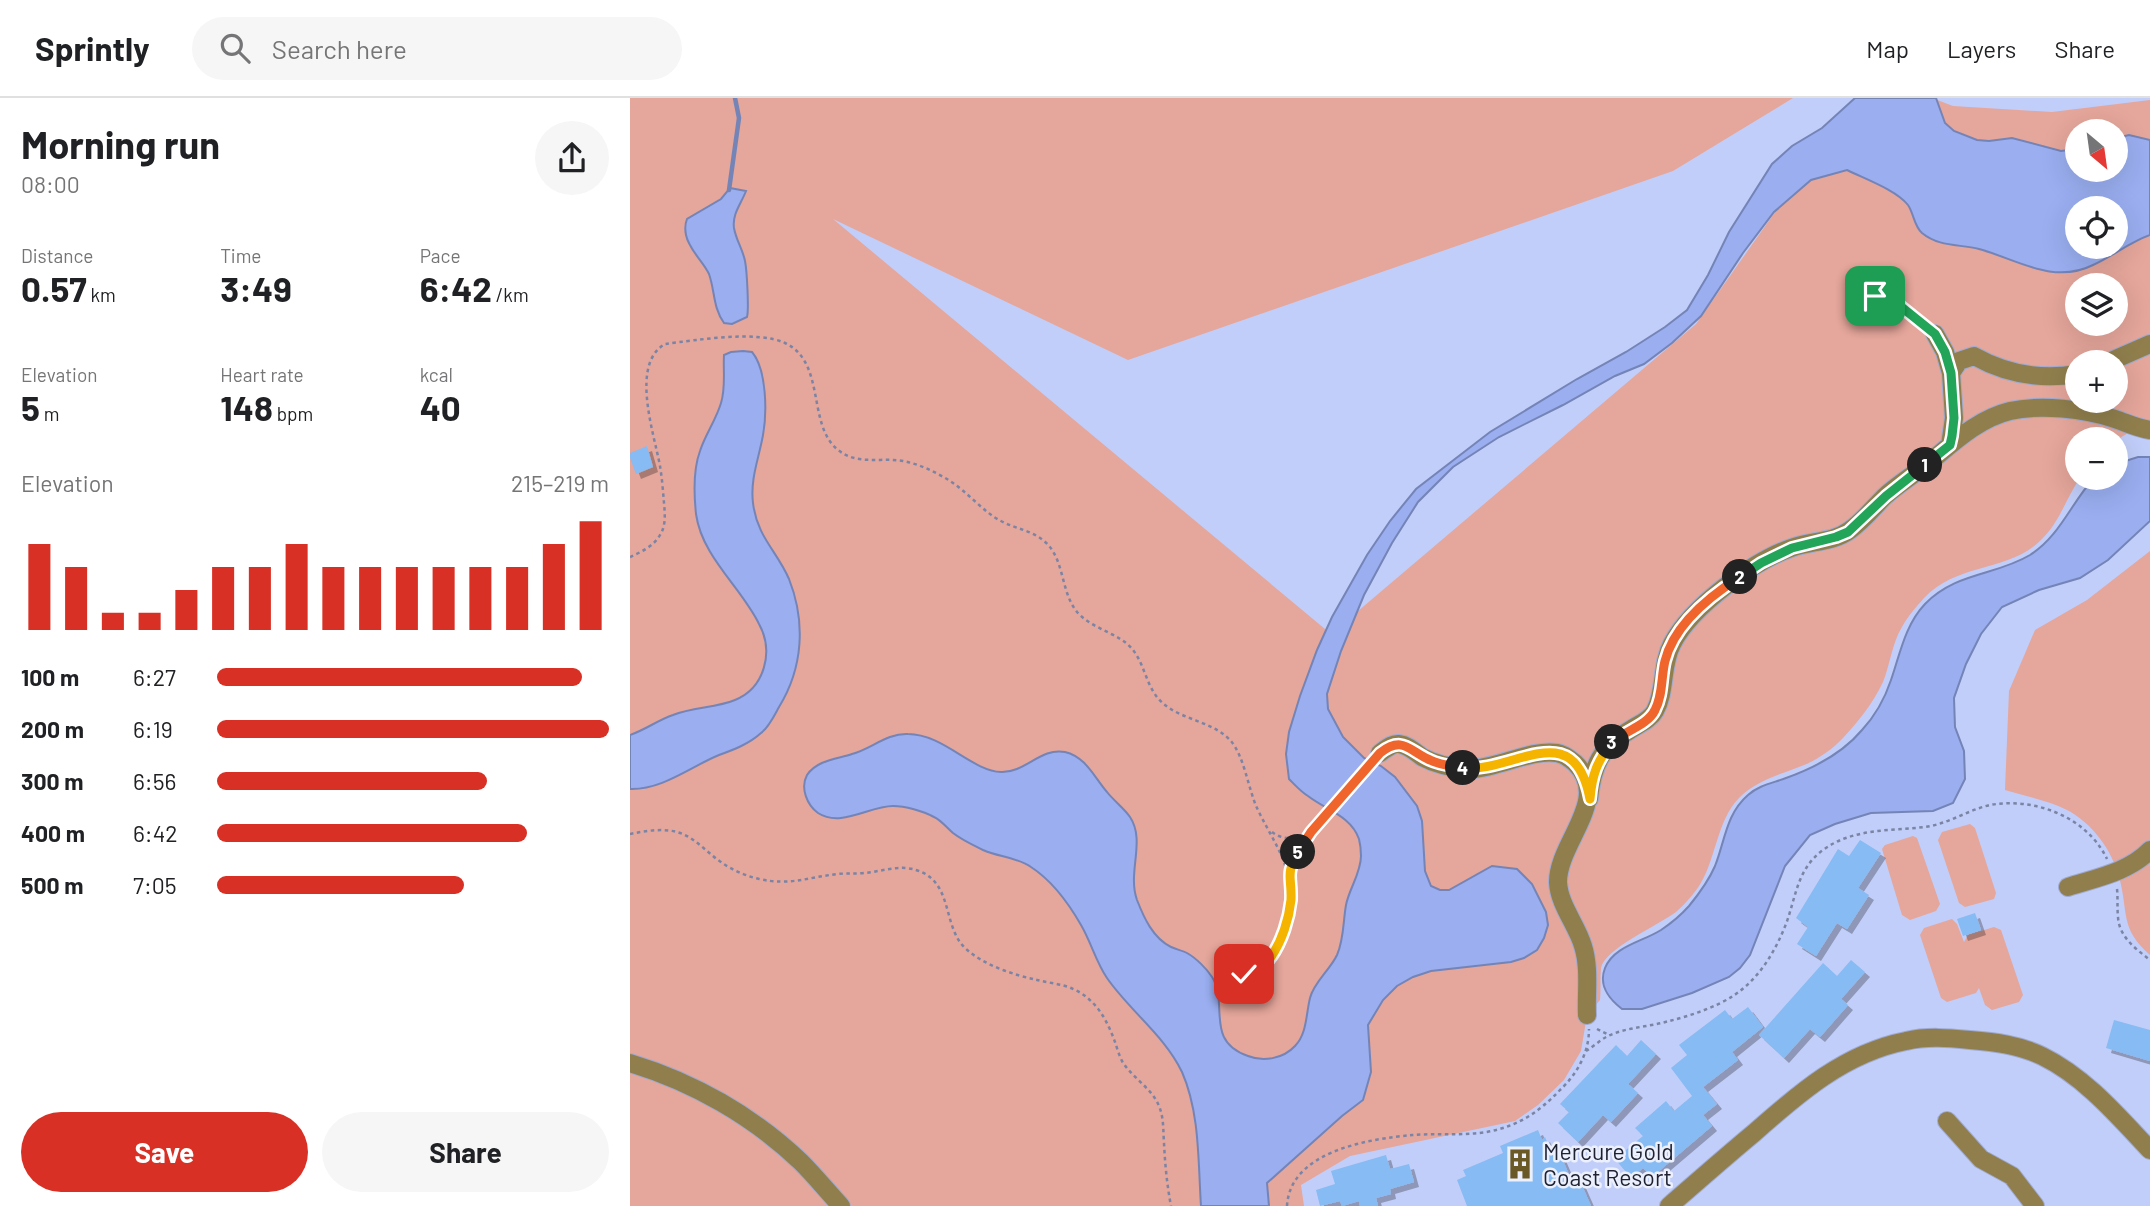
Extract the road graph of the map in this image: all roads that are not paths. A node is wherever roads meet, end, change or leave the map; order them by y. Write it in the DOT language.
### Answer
graph roads {
  1 [pos="1935,334"];
  2 [pos="2150,344"];
  3 [pos="2128,354"];
  4 [pos="1951,373"];
  5 [pos="2065,375"];
  6 [pos="1954,418"];
  7 [pos="1976,424"];
  8 [pos="2150,430"];
  9 [pos="1950,445"];
  10 [pos="1380,753"];
  11 [pos="1590,799"];
  12 [pos="2150,850"];
  13 [pos="2068,887"];
  14 [pos="1587,1015"];
  15 [pos="630,1063"];
  16 [pos="1947,1121"];
  17 [pos="2150,1150"];
  18 [pos="841,1206"];
  19 [pos="1669,1206"];
  20 [pos="2035,1206"];
  1 -- 4 [label="street"];
  2 -- 3 [label="street"];
  4 -- 5 [label="street"];
  4 -- 6 [label="street"];
  6 -- 7 [label="street"];
  6 -- 9 [label="street"];
  7 -- 8 [label="street"];
  7 -- 9 [label="street"];
  9 -- 11 [label="street"];
  10 -- 11 [label="street"];
  11 -- 14 [label="street"];
  12 -- 13 [label="street"];
  15 -- 18 [label="street"];
  16 -- 20 [label="street"];
  17 -- 19 [label="street"];
}
